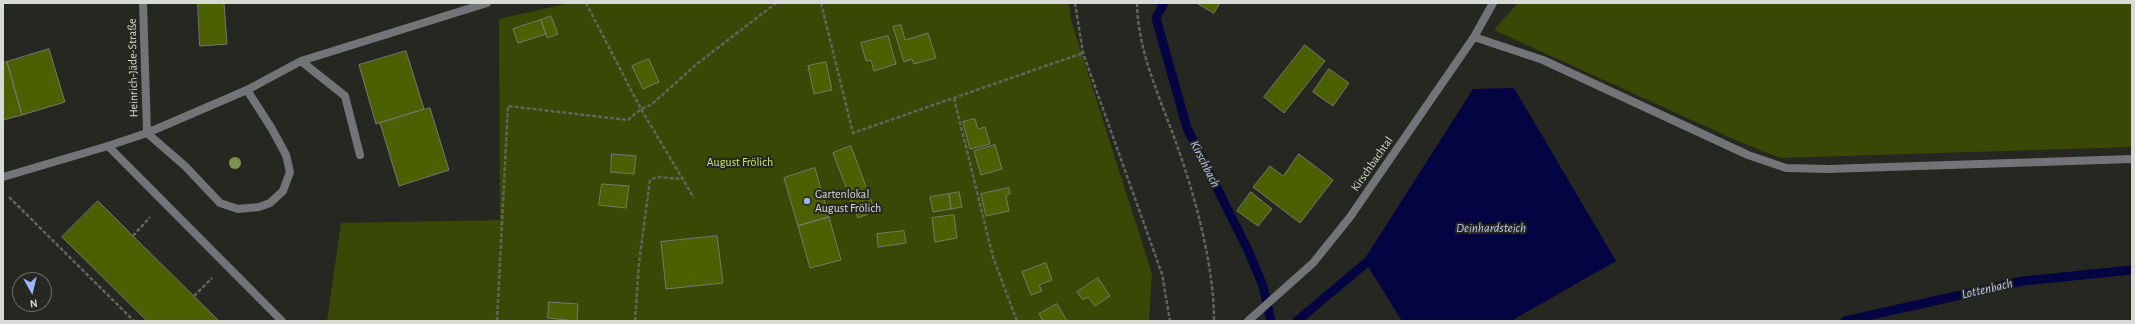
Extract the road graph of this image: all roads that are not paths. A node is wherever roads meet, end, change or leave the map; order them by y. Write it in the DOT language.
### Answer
graph roads {
  1 [pos="143,3"];
  2 [pos="487,3"];
  3 [pos="1493,3"];
  4 [pos="1474,37"];
  5 [pos="300,61"];
  6 [pos="247,90"];
  7 [pos="146,133"];
  8 [pos="108,146"];
  9 [pos="360,154"];
  10 [pos="2132,159"];
  11 [pos="3,177"];
  12 [pos="282,321"];
  13 [pos="1248,321"];
  1 -- 7 [label="street, Heinrich-Jäde-Straße"];
  2 -- 5 [label="street"];
  3 -- 4 [label="street, Kirschbachtal"];
  4 -- 10 [label="street"];
  4 -- 13 [label="street, Kirschbachtal"];
  5 -- 6 [label="street"];
  5 -- 9 [label="street"];
  6 -- 7 [label="street"];
  6 -- 7 [label="street"];
  7 -- 8 [label="street"];
  8 -- 11 [label="street"];
  8 -- 12 [label="street"];
}
